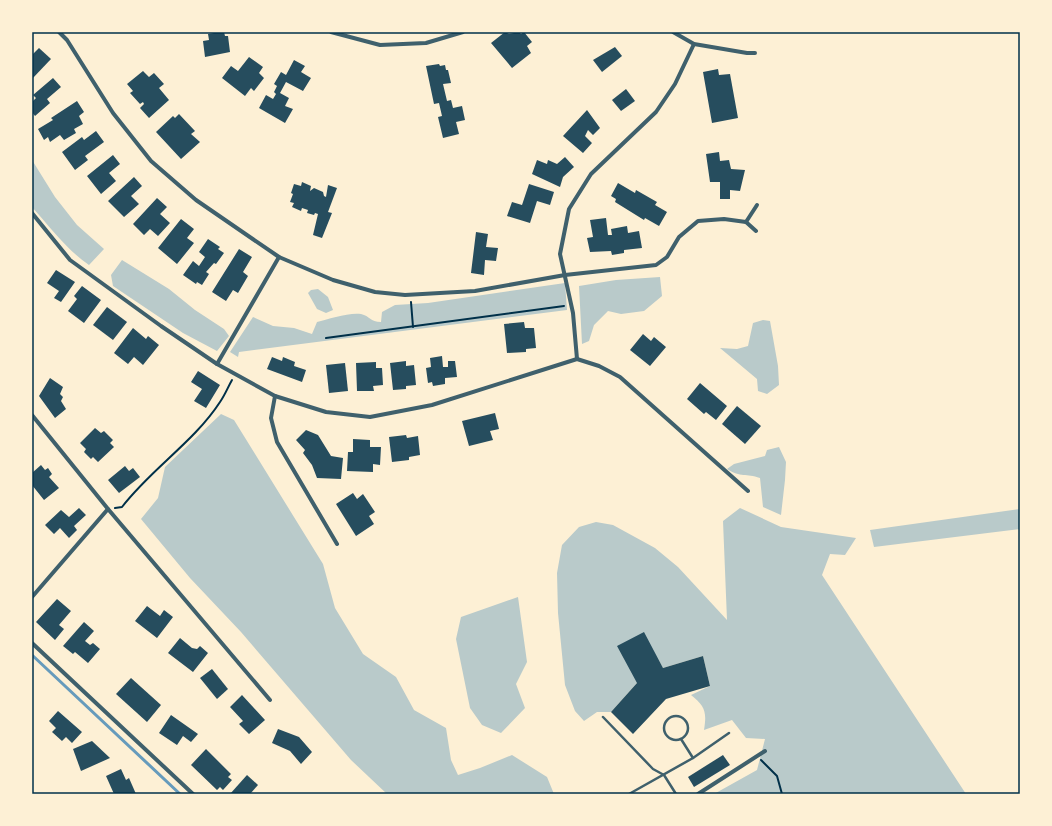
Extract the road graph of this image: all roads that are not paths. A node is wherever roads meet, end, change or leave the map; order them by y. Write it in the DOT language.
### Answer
graph roads {
  1 [pos="59,32"];
  2 [pos="331,32"];
  3 [pos="463,32"];
  4 [pos="673,32"];
  5 [pos="694,44"];
  6 [pos="755,52"];
  7 [pos="757,205"];
  8 [pos="32,214"];
  9 [pos="746,222"];
  10 [pos="756,231"];
  11 [pos="279,256"];
  12 [pos="565,275"];
  13 [pos="577,359"];
  14 [pos="217,364"];
  15 [pos="275,396"];
  16 [pos="32,415"];
  17 [pos="748,491"];
  18 [pos="108,509"];
  19 [pos="337,544"];
  20 [pos="32,597"];
  21 [pos="32,643"];
  22 [pos="270,700"];
  23 [pos="602,717"];
  24 [pos="729,733"];
  25 [pos="681,739"];
  26 [pos="765,751"];
  27 [pos="693,758"];
  28 [pos="664,775"];
  29 [pos="193,794"];
  30 [pos="629,794"];
  31 [pos="676,794"];
  32 [pos="698,794"];
  1 -- 11 [label="street"];
  2 -- 3 [label="street"];
  4 -- 5 [label="street"];
  5 -- 6 [label="street"];
  5 -- 12 [label="street"];
  7 -- 9 [label="street"];
  8 -- 14 [label="street"];
  9 -- 10 [label="street"];
  9 -- 12 [label="street"];
  11 -- 12 [label="street"];
  11 -- 14 [label="street"];
  12 -- 13 [label="street"];
  13 -- 15 [label="street"];
  13 -- 17 [label="street"];
  14 -- 15 [label="street"];
  15 -- 19 [label="street"];
  16 -- 18 [label="street"];
  18 -- 20 [label="street"];
  18 -- 22 [label="street"];
  21 -- 29 [label="street"];
  23 -- 28 [label="lane"];
  24 -- 27 [label="lane"];
  25 -- 25 [label="lane"];
  25 -- 27 [label="lane"];
  26 -- 32 [label="street"];
  27 -- 28 [label="lane"];
  28 -- 30 [label="lane"];
  28 -- 31 [label="lane"];
}
